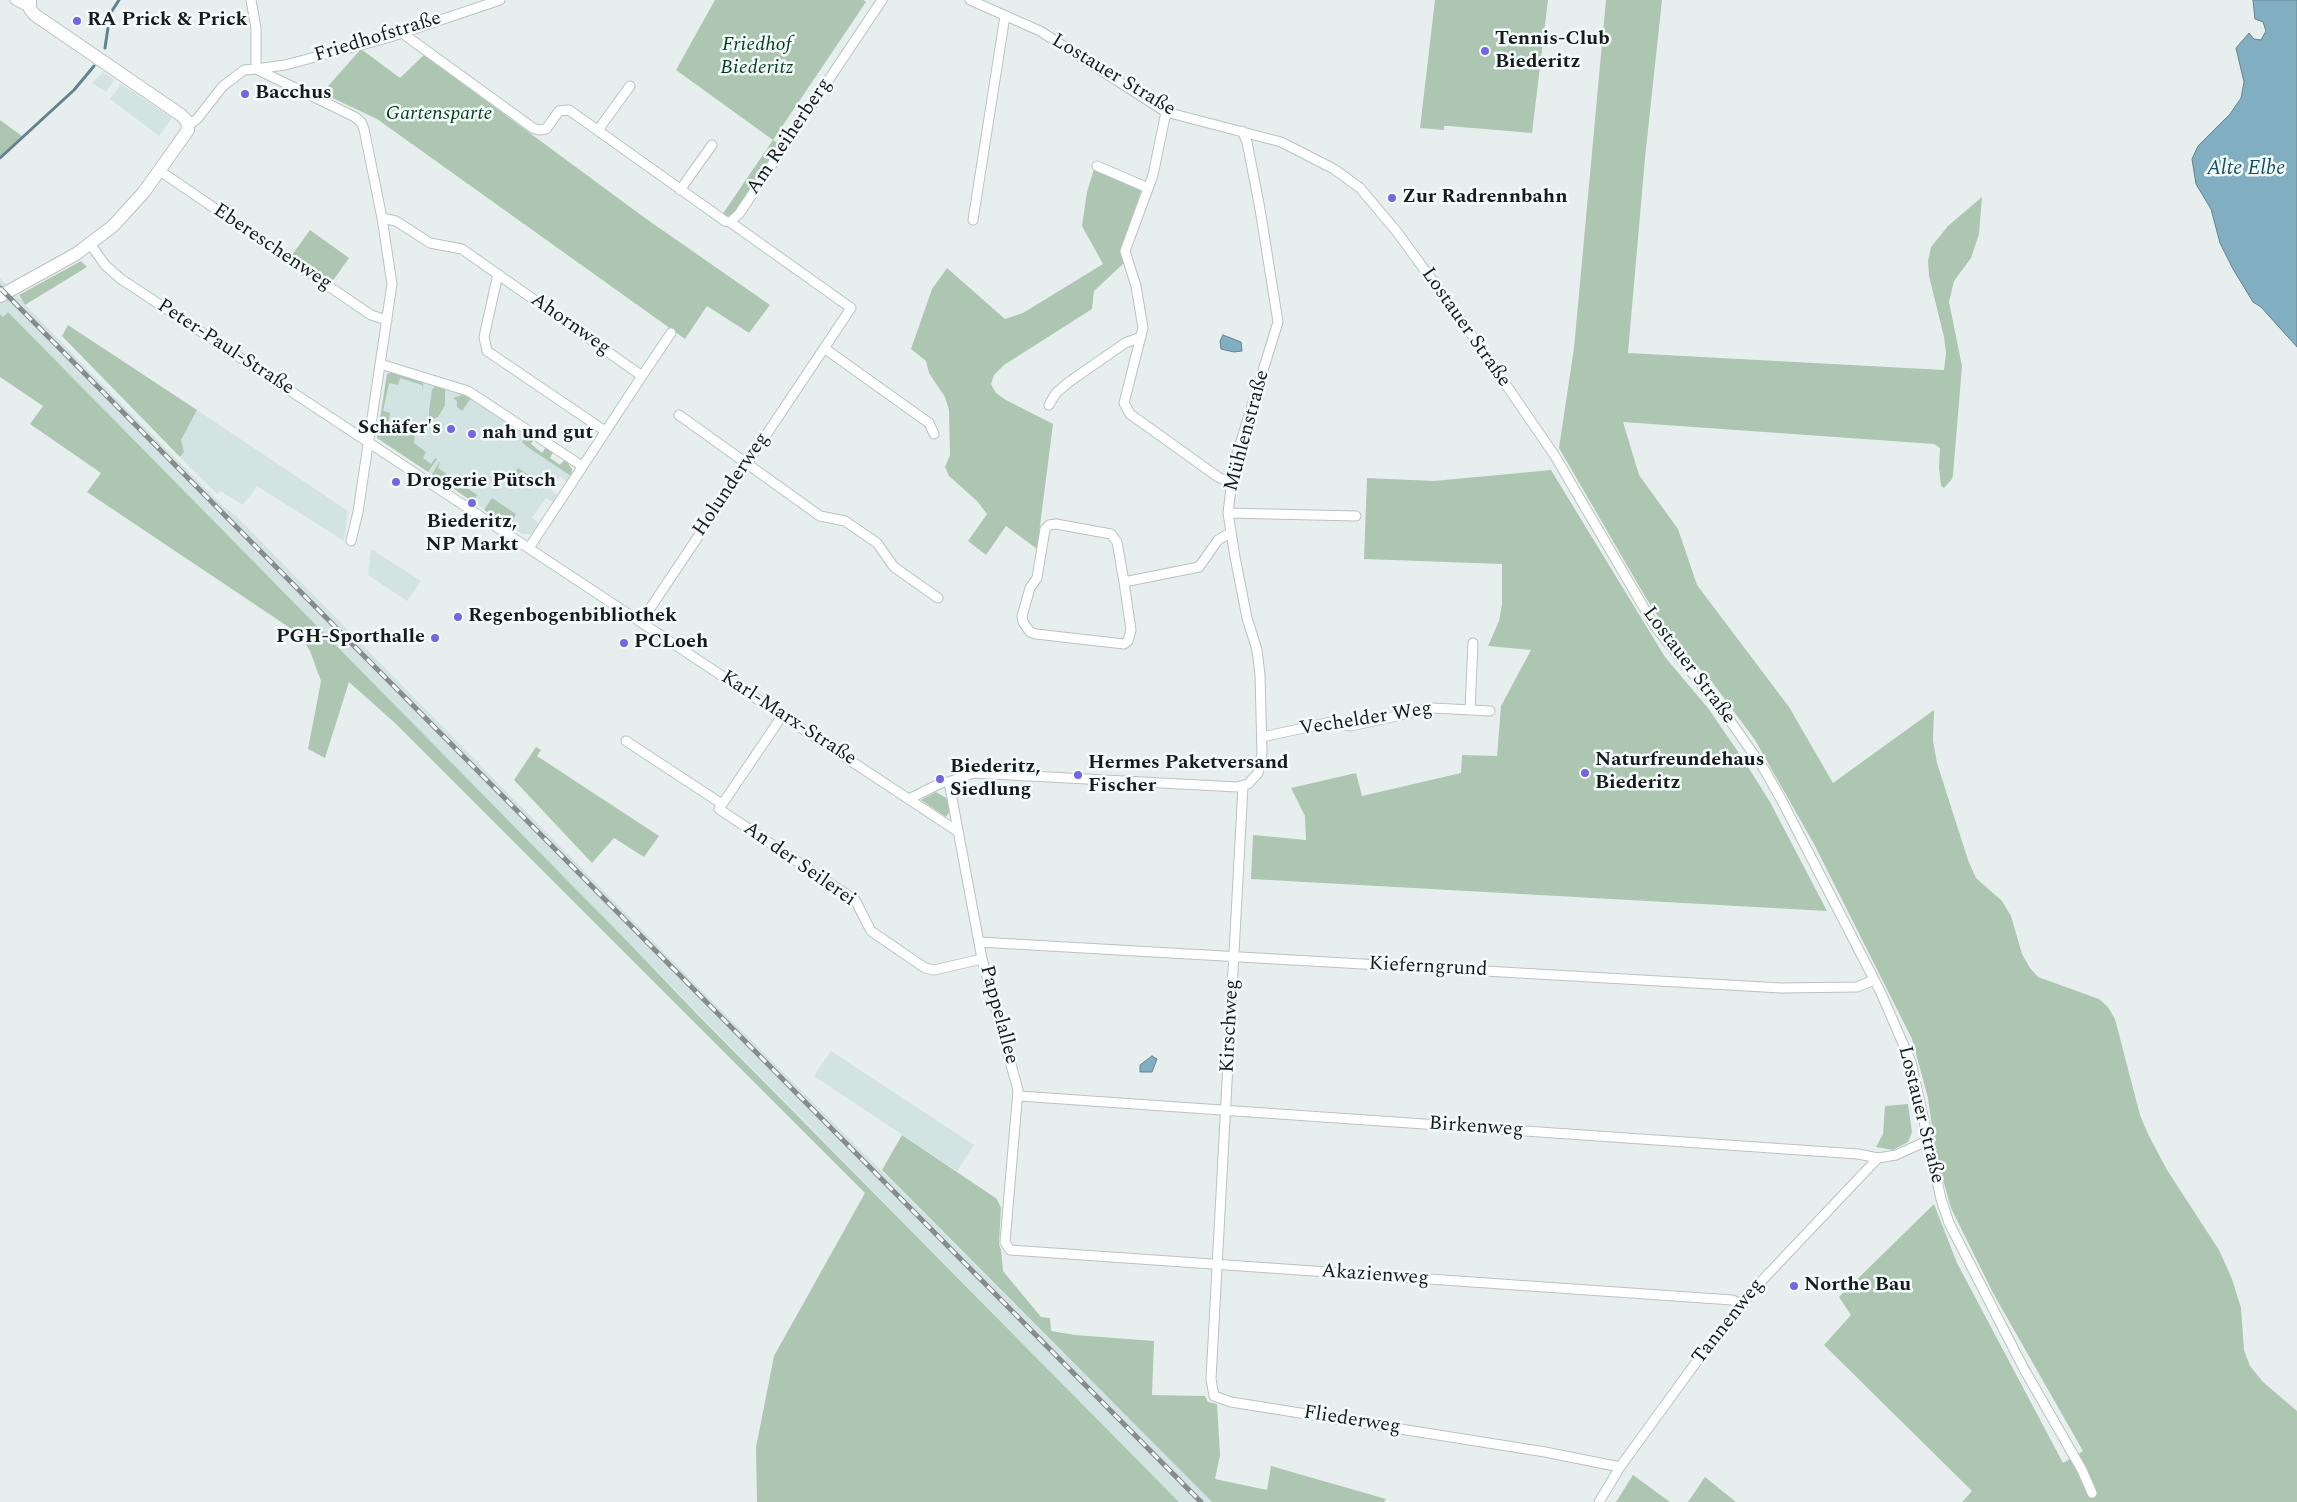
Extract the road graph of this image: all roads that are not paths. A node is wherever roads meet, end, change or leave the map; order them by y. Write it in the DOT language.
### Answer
graph roads {
  1 [pos="15,0"];
  2 [pos="250,0"];
  3 [pos="500,0"];
  4 [pos="882,0"];
  5 [pos="970,0"];
  6 [pos="30,4"];
  7 [pos="1005,16"];
  8 [pos="402,33"];
  9 [pos="256,69"];
  10 [pos="630,86"];
  11 [pos="1166,112"];
  12 [pos="188,126"];
  13 [pos="598,130"];
  14 [pos="1242,131"];
  15 [pos="712,145"];
  16 [pos="1097,166"];
  17 [pos="160,171"];
  18 [pos="1148,188"];
  19 [pos="680,190"];
  20 [pos="382,218"];
  21 [pos="973,220"];
  22 [pos="730,222"];
  23 [pos="91,245"];
  24 [pos="498,274"];
  25 [pos="0,296"];
  26 [pos="387,320"];
  27 [pos="671,333"];
  28 [pos="1141,337"];
  29 [pos="824,348"];
  30 [pos="380,364"];
  31 [pos="642,376"];
  32 [pos="1049,405"];
  33 [pos="679,416"];
  34 [pos="605,431"];
  35 [pos="934,434"];
  36 [pos="368,442"];
  37 [pos="747,464"];
  38 [pos="582,466"];
  39 [pos="1231,483"];
  40 [pos="1228,512"];
  41 [pos="1356,516"];
  42 [pos="1230,533"];
  43 [pos="351,541"];
  44 [pos="529,548"];
  45 [pos="1124,582"];
  46 [pos="938,598"];
  47 [pos="641,622"];
  48 [pos="1473,644"];
  49 [pos="1470,709"];
  50 [pos="1490,711"];
  51 [pos="782,716"];
  52 [pos="1262,737"];
  53 [pos="626,740"];
  54 [pos="949,782"];
  55 [pos="1243,786"];
  56 [pos="908,799"];
  57 [pos="722,804"];
  58 [pos="957,830"];
  59 [pos="979,942"];
  60 [pos="1235,957"];
  61 [pos="982,959"];
  62 [pos="1874,980"];
  63 [pos="1018,1096"];
  64 [pos="1227,1111"];
  65 [pos="1929,1140"];
  66 [pos="1878,1158"];
  67 [pos="1008,1249"];
  68 [pos="1219,1266"];
  69 [pos="1743,1304"];
  70 [pos="1620,1467"];
  71 [pos="2092,1493"];
  72 [pos="1599,1502"];
  1 -- 6 [label="street"];
  2 -- 9 [label="street"];
  3 -- 8 [label="street, Friedhofstraße"];
  4 -- 22 [label="street, Am Reiherberg"];
  5 -- 7 [label="street, Lostauer Straße"];
  6 -- 12 [label="street"];
  7 -- 11 [label="street, Lostauer Straße"];
  7 -- 21 [label="street"];
  8 -- 9 [label="street, Friedhofstraße"];
  8 -- 13 [label="street"];
  9 -- 12 [label="street, Friedhofstraße"];
  9 -- 20 [label="street"];
  10 -- 13 [label="street"];
  11 -- 14 [label="street, Lostauer Straße"];
  11 -- 18 [label="street"];
  12 -- 17 [label="street"];
  13 -- 19 [label="street"];
  14 -- 39 [label="street, Mühlenstraße"];
  14 -- 62 [label="street, Lostauer Straße"];
  15 -- 19 [label="street"];
  16 -- 18 [label="street"];
  17 -- 23 [label="street"];
  17 -- 26 [label="street, Ebereschenweg"];
  18 -- 28 [label="street"];
  19 -- 22 [label="street"];
  20 -- 24 [label="street, Ahornweg"];
  20 -- 26 [label="street"];
  22 -- 29 [label="street, Holunderweg"];
  23 -- 25 [label="street"];
  23 -- 36 [label="street, Peter-Paul-Straße"];
  24 -- 31 [label="street, Ahornweg"];
  24 -- 34 [label="street"];
  26 -- 30 [label="street"];
  27 -- 31 [label="street"];
  28 -- 32 [label="street"];
  28 -- 39 [label="street"];
  29 -- 35 [label="street"];
  29 -- 37 [label="street, Holunderweg"];
  30 -- 36 [label="street"];
  30 -- 38 [label="street"];
  31 -- 34 [label="street"];
  33 -- 37 [label="street"];
  34 -- 38 [label="street"];
  36 -- 43 [label="street"];
  36 -- 44 [label="street, Karl-Marx-Straße"];
  37 -- 46 [label="street"];
  37 -- 47 [label="street, Holunderweg"];
  38 -- 44 [label="street"];
  39 -- 40 [label="street, Mühlenstraße"];
  40 -- 41 [label="street"];
  40 -- 42 [label="street, Mühlenstraße"];
  42 -- 45 [label="street"];
  42 -- 52 [label="street, Mühlenstraße"];
  44 -- 47 [label="street, Karl-Marx-Straße"];
  45 -- 45 [label="street"];
  47 -- 51 [label="street, Karl-Marx-Straße"];
  48 -- 49 [label="street"];
  49 -- 50 [label="street, Vechelder Weg"];
  49 -- 52 [label="street, Vechelder Weg"];
  51 -- 56 [label="street, Karl-Marx-Straße"];
  51 -- 57 [label="street"];
  52 -- 55 [label="street, Mühlenstraße"];
  53 -- 57 [label="street, An der Seilerei"];
  54 -- 55 [label="street"];
  54 -- 56 [label="street"];
  54 -- 58 [label="street, Pappelallee"];
  55 -- 60 [label="street, Kirschweg"];
  56 -- 58 [label="street, Karl-Marx-Straße"];
  57 -- 61 [label="street, An der Seilerei"];
  58 -- 59 [label="street, Pappelallee"];
  59 -- 60 [label="street, Kieferngrund"];
  59 -- 61 [label="street, Pappelallee"];
  60 -- 62 [label="street, Kieferngrund"];
  60 -- 64 [label="street, Kirschweg"];
  61 -- 63 [label="street, Pappelallee"];
  62 -- 65 [label="street, Lostauer Straße"];
  63 -- 64 [label="street, Birkenweg"];
  63 -- 67 [label="street, Pappelallee"];
  64 -- 66 [label="street, Birkenweg"];
  64 -- 68 [label="street, Kirschweg"];
  65 -- 66 [label="street, Birkenweg"];
  65 -- 71 [label="street, Lostauer Straße"];
  66 -- 69 [label="street, Tannenweg"];
  67 -- 68 [label="street, Akazienweg"];
  68 -- 69 [label="street, Akazienweg"];
  68 -- 70 [label="street, Fliederweg"];
  69 -- 70 [label="street, Tannenweg"];
  70 -- 72 [label="street, Tannenweg"];
}
